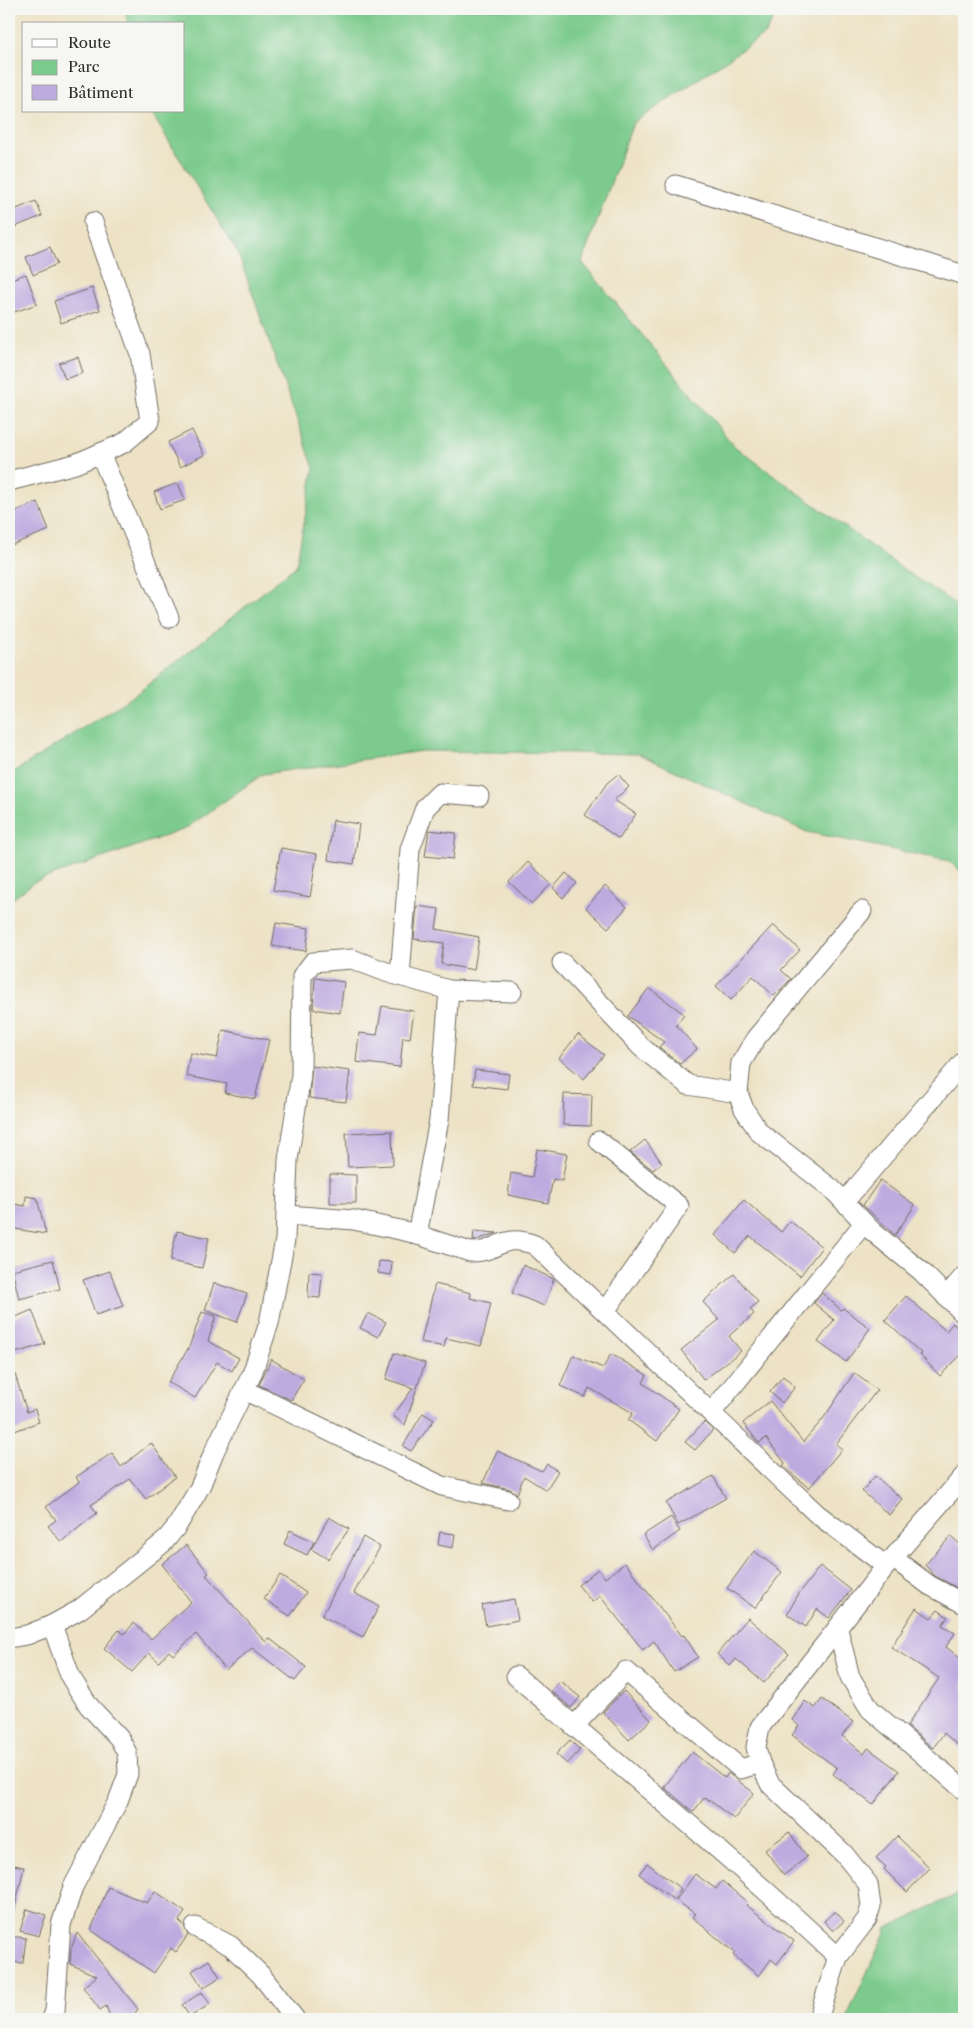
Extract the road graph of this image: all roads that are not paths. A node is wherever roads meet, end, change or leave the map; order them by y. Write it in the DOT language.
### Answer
graph roads {
  1 [pos="676,185"];
  2 [pos="93,222"];
  3 [pos="964,275"];
  4 [pos="100,453"];
  5 [pos="9,481"];
  6 [pos="169,618"];
  7 [pos="480,796"];
  8 [pos="862,911"];
  9 [pos="562,963"];
  10 [pos="400,976"];
  11 [pos="449,990"];
  12 [pos="512,992"];
  13 [pos="964,1061"];
  14 [pos="738,1093"];
  15 [pos="599,1141"];
  16 [pos="844,1201"];
  17 [pos="287,1215"];
  18 [pos="864,1224"];
  19 [pos="417,1235"];
  20 [pos="964,1276"];
  21 [pos="946,1297"];
  22 [pos="605,1311"];
  23 [pos="964,1314"];
  24 [pos="244,1390"];
  25 [pos="712,1412"];
  26 [pos="964,1476"];
  27 [pos="508,1500"];
  28 [pos="890,1562"];
  29 [pos="964,1604"];
  30 [pos="52,1625"];
  31 [pos="838,1629"];
  32 [pos="9,1638"];
  33 [pos="516,1676"];
  34 [pos="574,1726"];
  35 [pos="760,1763"];
  36 [pos="964,1790"];
  37 [pos="195,1927"];
  38 [pos="838,1957"];
  39 [pos="52,2019"];
  40 [pos="295,2019"];
  41 [pos="818,2019"];
  1 -- 3 [label="street"];
  2 -- 4 [label="street"];
  4 -- 5 [label="street"];
  4 -- 6 [label="street"];
  7 -- 10 [label="street"];
  8 -- 14 [label="street"];
  9 -- 14 [label="street"];
  10 -- 11 [label="street"];
  10 -- 17 [label="street"];
  11 -- 12 [label="street"];
  11 -- 19 [label="street"];
  13 -- 16 [label="street"];
  14 -- 16 [label="street"];
  15 -- 22 [label="street"];
  16 -- 18 [label="street"];
  17 -- 19 [label="street"];
  17 -- 24 [label="street"];
  18 -- 21 [label="street"];
  18 -- 25 [label="street"];
  19 -- 22 [label="street"];
  20 -- 21 [label="street"];
  21 -- 23 [label="street"];
  22 -- 25 [label="street"];
  24 -- 27 [label="street"];
  24 -- 30 [label="street"];
  25 -- 28 [label="street"];
  26 -- 28 [label="street"];
  28 -- 29 [label="street"];
  28 -- 31 [label="street"];
  30 -- 32 [label="street"];
  30 -- 39 [label="street"];
  31 -- 35 [label="street"];
  31 -- 36 [label="street"];
  33 -- 34 [label="street"];
  34 -- 35 [label="street"];
  34 -- 38 [label="street"];
  35 -- 38 [label="street"];
  37 -- 40 [label="street"];
  38 -- 41 [label="street"];
}
